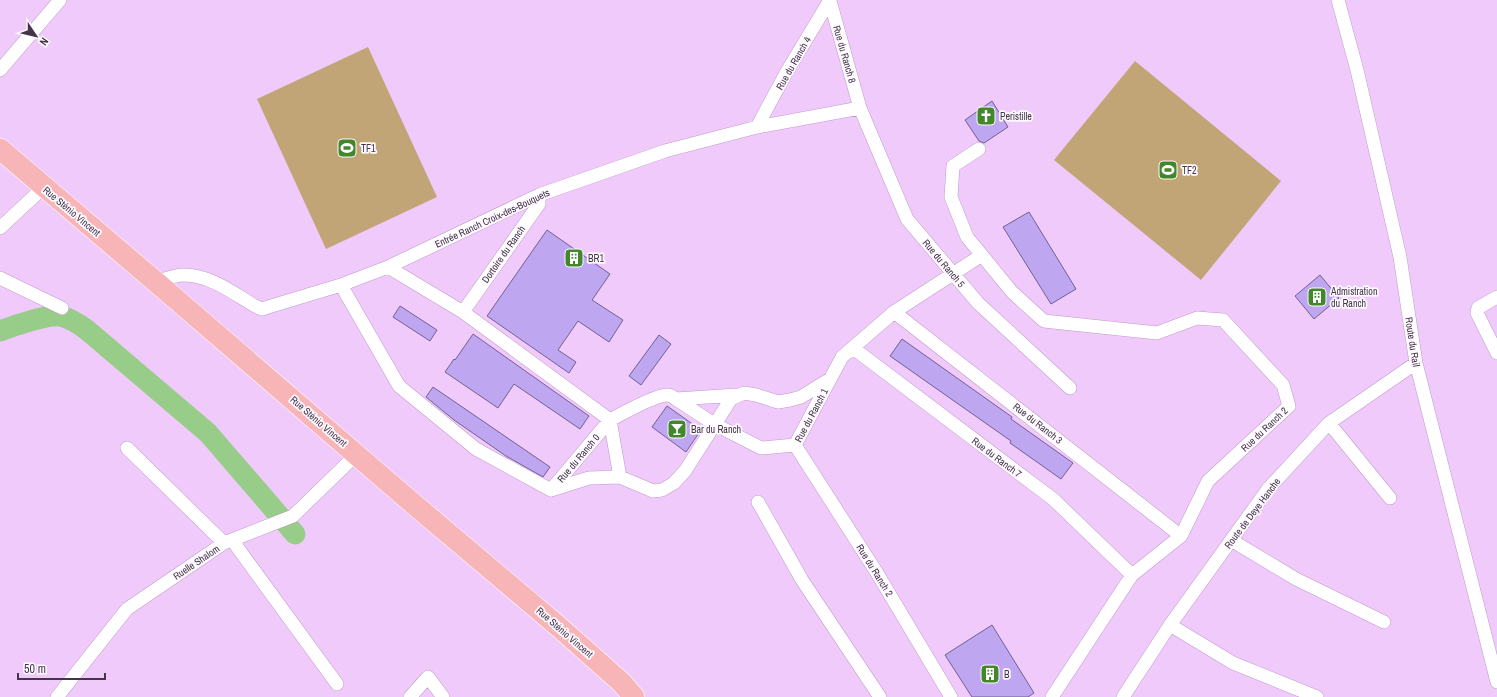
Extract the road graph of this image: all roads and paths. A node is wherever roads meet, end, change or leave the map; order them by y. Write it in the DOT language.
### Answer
graph roads {
  1 [pos="60,0"];
  2 [pos="830,0"];
  3 [pos="1338,0"];
  4 [pos="0,70"];
  5 [pos="860,108"];
  6 [pos="757,128"];
  7 [pos="0,149"];
  8 [pos="979,149"];
  9 [pos="44,187"];
  10 [pos="539,195"];
  11 [pos="0,228"];
  12 [pos="982,255"];
  13 [pos="388,267"];
  14 [pos="954,275"];
  15 [pos="0,278"];
  16 [pos="156,282"];
  17 [pos="341,286"];
  18 [pos="1497,297"];
  19 [pos="62,308"];
  20 [pos="462,312"];
  21 [pos="894,312"];
  22 [pos="853,348"];
  23 [pos="1497,352"];
  24 [pos="1416,363"];
  25 [pos="830,379"];
  26 [pos="1070,388"];
  27 [pos="737,395"];
  28 [pos="676,399"];
  29 [pos="610,420"];
  30 [pos="714,424"];
  31 [pos="1329,424"];
  32 [pos="795,445"];
  33 [pos="127,448"];
  34 [pos="357,454"];
  35 [pos="620,477"];
  36 [pos="551,490"];
  37 [pos="1390,498"];
  38 [pos="758,502"];
  39 [pos="1181,536"];
  40 [pos="1231,540"];
  41 [pos="228,541"];
  42 [pos="1132,576"];
  43 [pos="1384,622"];
  44 [pos="1170,625"];
  45 [pos="1497,682"];
  46 [pos="337,684"];
  47 [pos="57,697"];
  48 [pos="410,697"];
  49 [pos="443,697"];
  50 [pos="634,697"];
  51 [pos="880,697"];
  52 [pos="951,697"];
  53 [pos="1052,697"];
  54 [pos="1123,697"];
  55 [pos="1317,697"];
  1 -- 4 [label="street"];
  2 -- 5 [label="street, Rue du Ranch 8"];
  2 -- 6 [label="street, Rue du Ranch 4"];
  3 -- 24 [label="street, Route du Rail"];
  5 -- 6 [label="street, Entrée Ranch Croix-des-Bouquets"];
  5 -- 14 [label="street, Rue du Ranch 5"];
  6 -- 10 [label="street, Entrée Ranch Croix-des-Bouquets"];
  7 -- 9 [label="main road, Rue Sténio Vincent"];
  8 -- 12 [label="street"];
  9 -- 11 [label="street"];
  9 -- 16 [label="main road, Rue Sténio Vincent"];
  10 -- 13 [label="street, Entrée Ranch Croix-des-Bouquets"];
  10 -- 20 [label="street, Dortoire du Ranch"];
  12 -- 14 [label="street, Rue du Ranch 1"];
  12 -- 39 [label="street, Rue du Ranch 2"];
  13 -- 17 [label="street, Entrée Ranch Croix-des-Bouquets"];
  13 -- 20 [label="street"];
  14 -- 21 [label="street, Rue du Ranch 1"];
  14 -- 26 [label="street, Rue du Ranch 5"];
  15 -- 19 [label="street"];
  16 -- 17 [label="street, Entrée Ranch Croix-des-Bouquets"];
  16 -- 34 [label="main road, Rue Sténio Vincent"];
  17 -- 36 [label="street, Rue du Ranch 0"];
  18 -- 23 [label="street"];
  20 -- 29 [label="street"];
  21 -- 22 [label="street, Rue du Ranch 1"];
  21 -- 39 [label="street, Rue du Ranch 3"];
  22 -- 25 [label="street, Rue du Ranch 1"];
  22 -- 42 [label="street, Rue du Ranch 7"];
  24 -- 31 [label="street, Route de Deye Hanche"];
  24 -- 45 [label="street, Route du Rail"];
  25 -- 27 [label="street"];
  25 -- 32 [label="street, Rue du Ranch 1"];
  27 -- 28 [label="street"];
  27 -- 30 [label="street"];
  28 -- 29 [label="street"];
  28 -- 30 [label="street, Rue du Ranch 1"];
  29 -- 35 [label="street"];
  29 -- 36 [label="street, Rue du Ranch 0"];
  30 -- 32 [label="street, Rue du Ranch 1"];
  30 -- 35 [label="street"];
  31 -- 37 [label="street"];
  31 -- 40 [label="street, Route de Deye Hanche"];
  32 -- 52 [label="street, Rue du Ranch 2"];
  33 -- 41 [label="street"];
  34 -- 41 [label="street, Ruelle Shalom"];
  34 -- 50 [label="main road, Rue Sténio Vincent"];
  35 -- 36 [label="street"];
  38 -- 51 [label="street"];
  39 -- 42 [label="street, Rue du Ranch 2"];
  40 -- 43 [label="street"];
  40 -- 44 [label="street, Route de Deye Hanche"];
  41 -- 46 [label="street"];
  41 -- 47 [label="street, Ruelle Shalom"];
  42 -- 53 [label="street, Rue du Ranch 2"];
  44 -- 54 [label="street, Route de Deye Hanche"];
  44 -- 55 [label="street"];
  48 -- 49 [label="street"];
}
